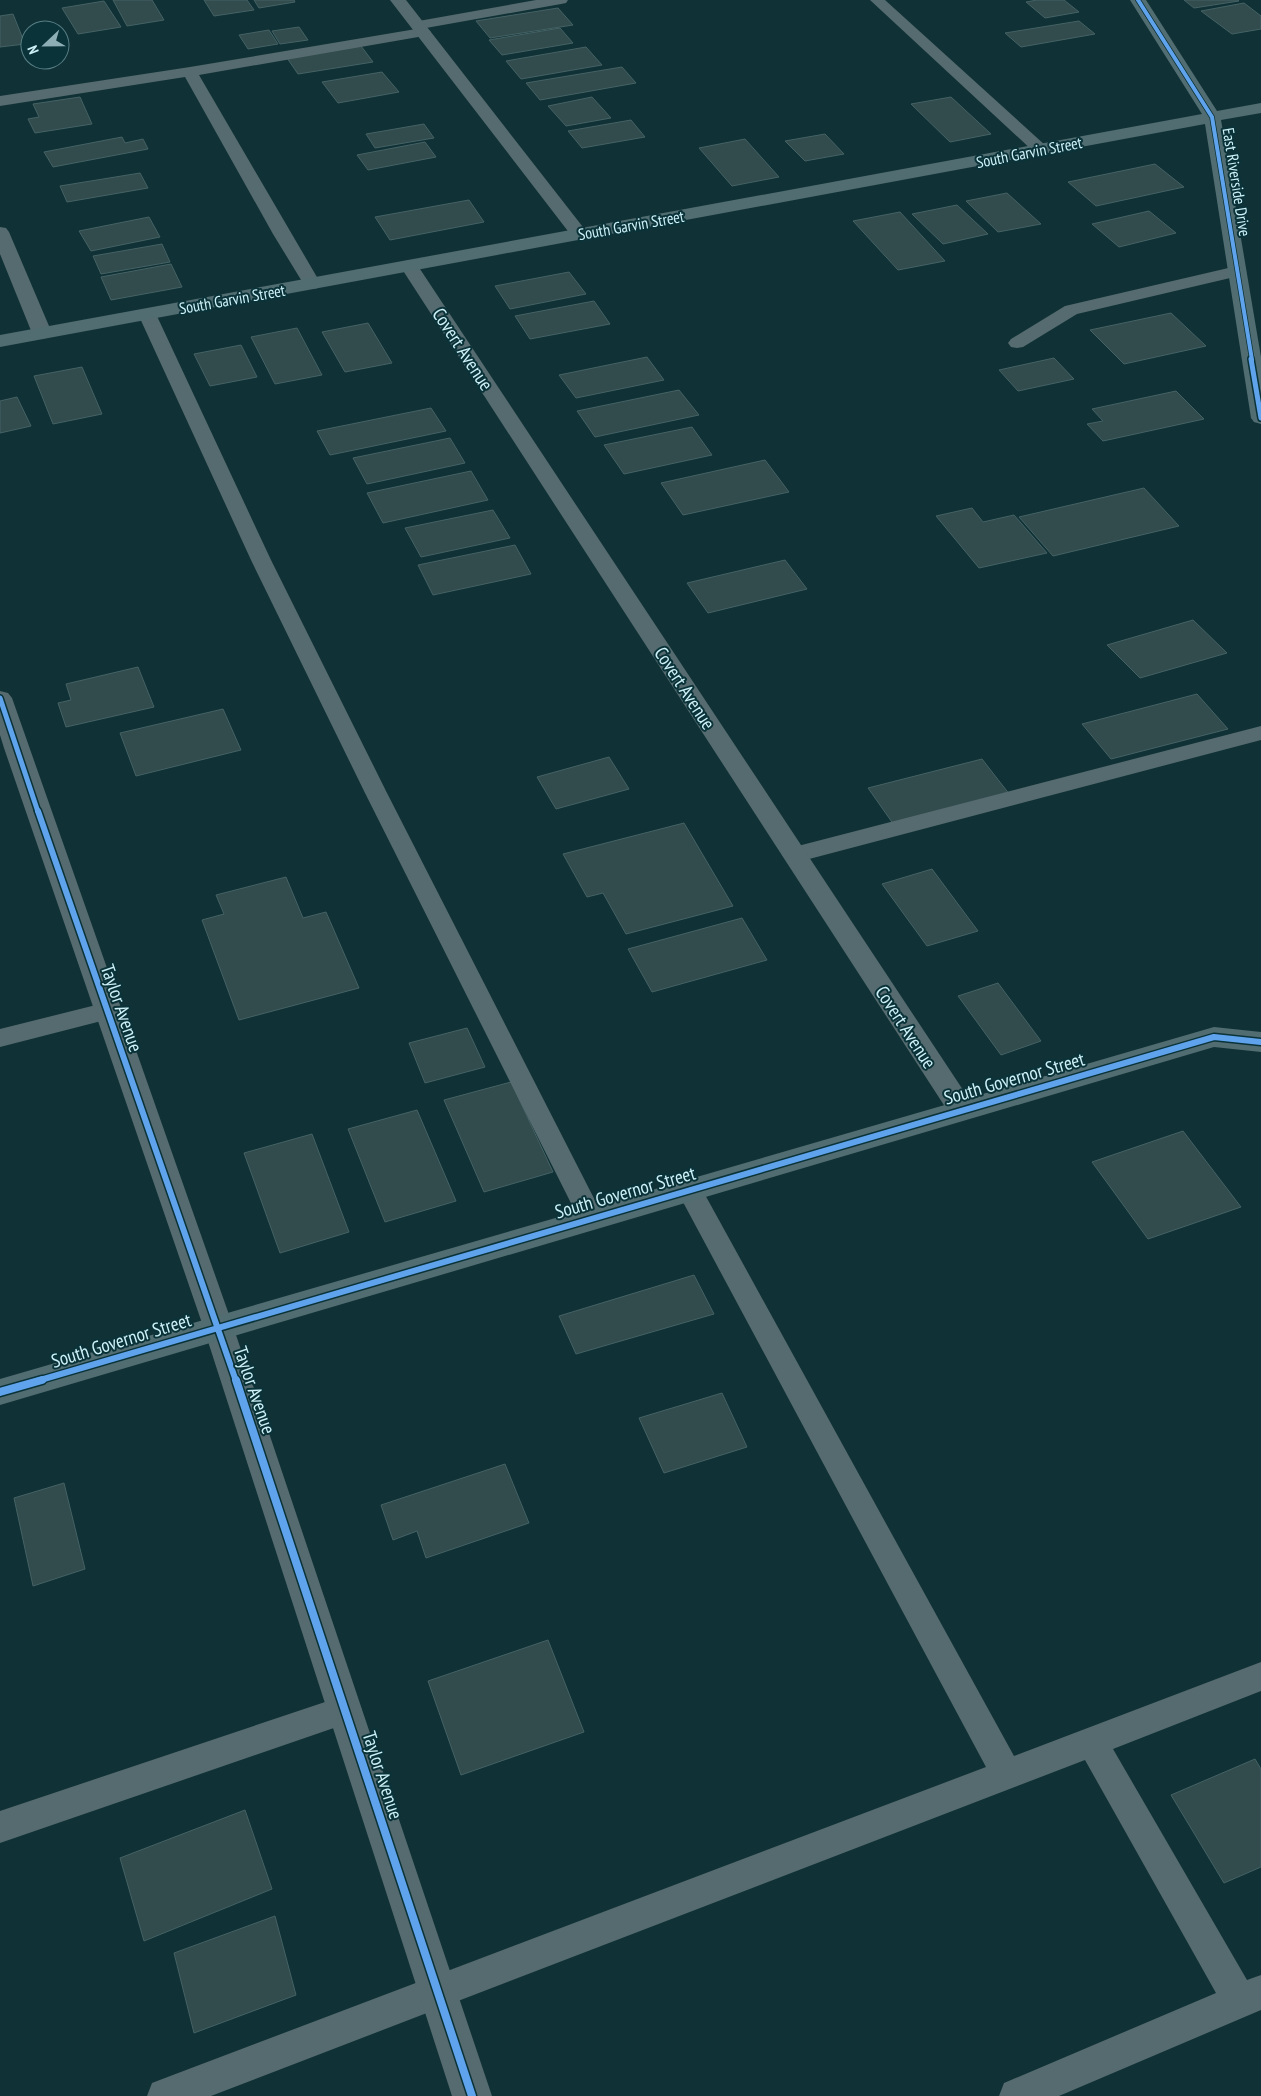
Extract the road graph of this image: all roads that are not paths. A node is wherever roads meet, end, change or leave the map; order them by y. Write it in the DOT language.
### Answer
graph roads {
  1 [pos="398,0"];
  2 [pos="561,0"];
  3 [pos="877,0"];
  4 [pos="1138,0"];
  5 [pos="421,29"];
  6 [pos="190,72"];
  7 [pos="0,101"];
  8 [pos="1261,108"];
  9 [pos="1212,117"];
  10 [pos="1040,150"];
  11 [pos="0,232"];
  12 [pos="580,234"];
  13 [pos="409,266"];
  14 [pos="1237,272"];
  15 [pos="312,284"];
  16 [pos="147,314"];
  17 [pos="42,333"];
  18 [pos="0,341"];
  19 [pos="1017,343"];
  20 [pos="1261,418"];
  21 [pos="0,698"];
  22 [pos="1261,733"];
  23 [pos="8,750"];
  24 [pos="794,855"];
  25 [pos="108,1011"];
  26 [pos="0,1038"];
  27 [pos="1261,1042"];
  28 [pos="961,1109"];
  29 [pos="689,1189"];
  30 [pos="591,1218"];
  31 [pos="218,1326"];
  32 [pos="0,1392"];
  33 [pos="1261,1676"];
  34 [pos="346,1710"];
  35 [pos="1092,1742"];
  36 [pos="1007,1775"];
  37 [pos="0,1827"];
  38 [pos="438,1990"];
  39 [pos="1250,1997"];
  40 [pos="165,2096"];
  41 [pos="472,2096"];
  42 [pos="1017,2096"];
  1 -- 5 [label="street"];
  2 -- 5 [label="lane"];
  3 -- 10 [label="lane"];
  4 -- 9 [label="street, East Riverside Drive"];
  5 -- 6 [label="lane"];
  5 -- 12 [label="street"];
  6 -- 7 [label="lane"];
  6 -- 15 [label="lane"];
  8 -- 9 [label="street, South Garvin Street"];
  9 -- 10 [label="street, South Garvin Street"];
  9 -- 14 [label="street, East Riverside Drive"];
  10 -- 12 [label="street, South Garvin Street"];
  11 -- 17 [label="street"];
  12 -- 13 [label="street, South Garvin Street"];
  13 -- 15 [label="street, South Garvin Street"];
  13 -- 24 [label="street, Covert Avenue"];
  14 -- 19 [label="lane"];
  14 -- 20 [label="street, East Riverside Drive"];
  15 -- 16 [label="street, South Garvin Street"];
  16 -- 17 [label="street, South Garvin Street"];
  16 -- 30 [label="lane"];
  17 -- 18 [label="street, South Garvin Street"];
  21 -- 23 [label="street, Taylor Avenue"];
  22 -- 24 [label="lane"];
  23 -- 25 [label="street, Taylor Avenue"];
  24 -- 28 [label="street, Covert Avenue"];
  25 -- 26 [label="lane"];
  25 -- 31 [label="street, Taylor Avenue"];
  27 -- 28 [label="street, South Governor Street"];
  28 -- 29 [label="street, South Governor Street"];
  29 -- 30 [label="street, South Governor Street"];
  29 -- 36 [label="lane"];
  30 -- 31 [label="street, South Governor Street"];
  31 -- 32 [label="street, South Governor Street"];
  31 -- 34 [label="street, Taylor Avenue"];
  33 -- 35 [label="lane"];
  34 -- 37 [label="lane"];
  34 -- 38 [label="street, Taylor Avenue"];
  35 -- 36 [label="lane"];
  35 -- 39 [label="lane"];
  36 -- 38 [label="lane"];
  38 -- 40 [label="lane"];
  38 -- 41 [label="street, Taylor Avenue"];
  39 -- 42 [label="lane"];
}
